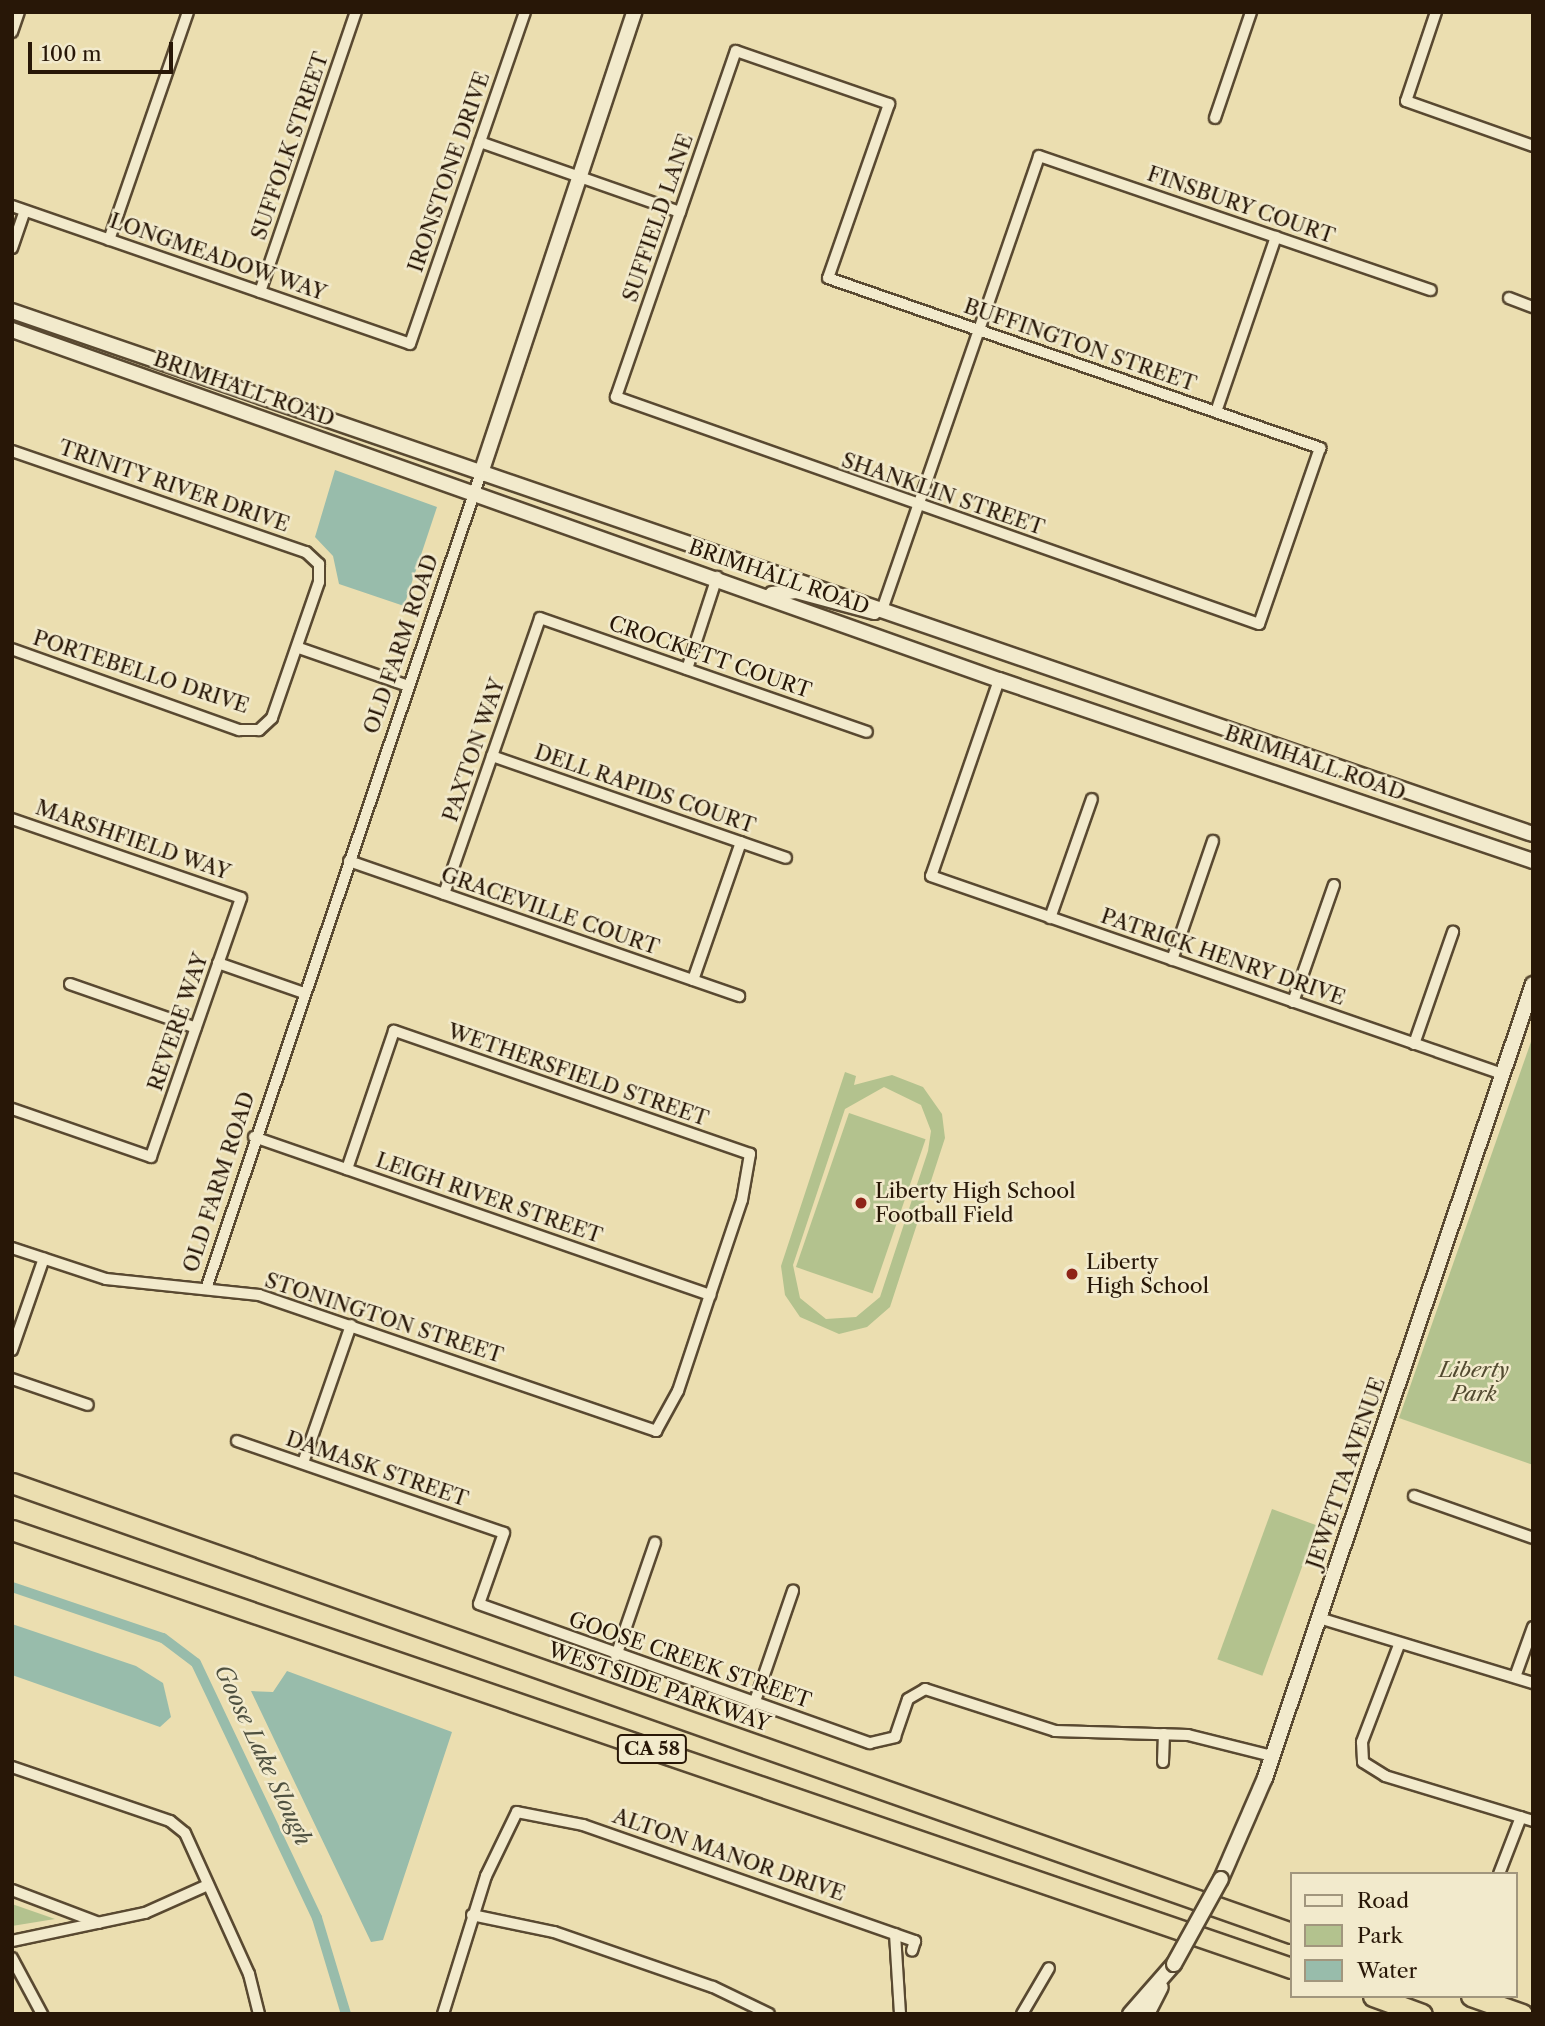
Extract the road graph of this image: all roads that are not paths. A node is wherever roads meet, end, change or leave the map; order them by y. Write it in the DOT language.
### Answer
graph roads {
  1 [pos="19,12"];
  2 [pos="188,12"];
  3 [pos="356,12"];
  4 [pos="525,12"];
  5 [pos="634,12"];
  6 [pos="1251,12"];
  7 [pos="1436,12"];
  8 [pos="12,32"];
  9 [pos="1215,118"];
  10 [pos="480,142"];
  11 [pos="1533,146"];
  12 [pos="580,177"];
  13 [pos="12,206"];
  14 [pos="25,211"];
  15 [pos="680,212"];
  16 [pos="1276,237"];
  17 [pos="109,240"];
  18 [pos="12,248"];
  19 [pos="828,278"];
  20 [pos="1431,290"];
  21 [pos="260,292"];
  22 [pos="1509,298"];
  23 [pos="1533,307"];
  24 [pos="12,311"];
  25 [pos="12,330"];
  26 [pos="979,330"];
  27 [pos="410,344"];
  28 [pos="616,397"];
  29 [pos="1216,412"];
  30 [pos="12,451"];
  31 [pos="482,470"];
  32 [pos="474,494"];
  33 [pos="918,506"];
  34 [pos="717,577"];
  35 [pos="767,594"];
  36 [pos="882,610"];
  37 [pos="540,618"];
  38 [pos="1259,624"];
  39 [pos="299,648"];
  40 [pos="12,649"];
  41 [pos="687,669"];
  42 [pos="999,680"];
  43 [pos="408,686"];
  44 [pos="867,732"];
  45 [pos="492,756"];
  46 [pos="1091,799"];
  47 [pos="12,819"];
  48 [pos="1533,834"];
  49 [pos="1213,841"];
  50 [pos="741,842"];
  51 [pos="786,858"];
  52 [pos="349,861"];
  53 [pos="1533,861"];
  54 [pos="1334,885"];
  55 [pos="444,894"];
  56 [pos="241,898"];
  57 [pos="1051,918"];
  58 [pos="1453,932"];
  59 [pos="1172,960"];
  60 [pos="218,963"];
  61 [pos="693,980"];
  62 [pos="71,984"];
  63 [pos="1533,984"];
  64 [pos="304,993"];
  65 [pos="739,996"];
  66 [pos="1293,1002"];
  67 [pos="196,1028"];
  68 [pos="1414,1044"];
  69 [pos="1502,1074"];
  70 [pos="12,1109"];
  71 [pos="254,1138"];
  72 [pos="346,1169"];
  73 [pos="12,1248"];
  74 [pos="44,1258"];
  75 [pos="206,1289"];
  76 [pos="710,1295"];
  77 [pos="351,1325"];
  78 [pos="12,1350"];
  79 [pos="12,1379"];
  80 [pos="88,1405"];
  81 [pos="237,1441"];
  82 [pos="303,1463"];
  83 [pos="12,1483"];
  84 [pos="1414,1496"];
  85 [pos="12,1530"];
  86 [pos="1533,1538"];
  87 [pos="655,1543"];
  88 [pos="793,1591"];
  89 [pos="480,1605"];
  90 [pos="1319,1618"];
  91 [pos="1533,1627"];
  92 [pos="1399,1645"];
  93 [pos="616,1656"];
  94 [pos="1515,1677"];
  95 [pos="1533,1683"];
  96 [pos="754,1704"];
  97 [pos="1164,1734"];
  98 [pos="1272,1756"];
  99 [pos="1163,1762"];
  100 [pos="12,1766"];
  101 [pos="1527,1819"];
  102 [pos="1500,1872"];
  103 [pos="208,1885"];
  104 [pos="12,1891"];
  105 [pos="472,1915"];
  106 [pos="99,1923"];
  107 [pos="1290,1933"];
  108 [pos="895,1934"];
  109 [pos="12,1941"];
  110 [pos="912,1951"];
  111 [pos="12,1958"];
  112 [pos="1174,1964"];
  113 [pos="1049,1968"];
  114 [pos="1290,1968"];
  115 [pos="1378,1998"];
  116 [pos="1477,1998"];
  117 [pos="42,2014"];
  118 [pos="259,2014"];
  119 [pos="443,2014"];
  120 [pos="769,2014"];
  121 [pos="900,2014"];
  122 [pos="1022,2014"];
  123 [pos="1130,2014"];
  124 [pos="1147,2014"];
  125 [pos="1422,2014"];
  126 [pos="1522,2014"];
  1 -- 8 [label="street"];
  2 -- 17 [label="street"];
  3 -- 21 [label="street, SUFFOLK STREET"];
  4 -- 10 [label="street, IRONSTONE DRIVE"];
  5 -- 12 [label="street, OLD FARM ROAD"];
  6 -- 9 [label="street"];
  7 -- 11 [label="street"];
  10 -- 12 [label="street"];
  10 -- 27 [label="street, IRONSTONE DRIVE"];
  12 -- 15 [label="street"];
  12 -- 31 [label="street, OLD FARM ROAD"];
  13 -- 14 [label="street, LONGMEADOW WAY"];
  14 -- 17 [label="street, LONGMEADOW WAY"];
  14 -- 18 [label="street"];
  15 -- 19 [label="street, SUFFIELD LANE"];
  15 -- 28 [label="street, SUFFIELD LANE"];
  16 -- 20 [label="street, FINSBURY COURT"];
  16 -- 26 [label="street, FINSBURY COURT"];
  16 -- 29 [label="street"];
  17 -- 21 [label="street, LONGMEADOW WAY"];
  19 -- 26 [label="street, BUFFINGTON STREET"];
  21 -- 27 [label="street, LONGMEADOW WAY"];
  22 -- 23 [label="street"];
  24 -- 31 [label="street, BRIMHALL ROAD"];
  25 -- 32 [label="street, BRIMHALL ROAD"];
  26 -- 29 [label="street, BUFFINGTON STREET"];
  26 -- 33 [label="street"];
  28 -- 33 [label="street, SHANKLIN STREET"];
  29 -- 38 [label="street, BUFFINGTON STREET"];
  30 -- 39 [label="street, TRINITY RIVER DRIVE"];
  31 -- 32 [label="street, OLD FARM ROAD"];
  31 -- 36 [label="street, BRIMHALL ROAD"];
  32 -- 34 [label="street, BRIMHALL ROAD"];
  32 -- 43 [label="street, OLD FARM ROAD"];
  33 -- 36 [label="street"];
  33 -- 38 [label="street, SHANKLIN STREET"];
  34 -- 35 [label="street, BRIMHALL ROAD"];
  34 -- 41 [label="street"];
  35 -- 36 [label="street"];
  35 -- 42 [label="street, BRIMHALL ROAD"];
  36 -- 48 [label="street, BRIMHALL ROAD"];
  37 -- 41 [label="street, CROCKETT COURT"];
  37 -- 45 [label="street, PAXTON WAY"];
  39 -- 40 [label="street, PORTEBELLO DRIVE"];
  39 -- 43 [label="street"];
  41 -- 44 [label="street, CROCKETT COURT"];
  42 -- 53 [label="street, BRIMHALL ROAD"];
  42 -- 57 [label="street, PATRICK HENRY DRIVE"];
  43 -- 52 [label="street, OLD FARM ROAD"];
  45 -- 50 [label="street, DELL RAPIDS COURT"];
  45 -- 55 [label="street, PAXTON WAY"];
  46 -- 57 [label="street"];
  47 -- 56 [label="street, MARSHFIELD WAY"];
  49 -- 59 [label="street"];
  50 -- 51 [label="street, DELL RAPIDS COURT"];
  50 -- 61 [label="street"];
  52 -- 55 [label="street, GRACEVILLE COURT"];
  52 -- 64 [label="street, OLD FARM ROAD"];
  54 -- 66 [label="street"];
  55 -- 61 [label="street, GRACEVILLE COURT"];
  56 -- 60 [label="street, REVERE WAY"];
  57 -- 59 [label="street, PATRICK HENRY DRIVE"];
  58 -- 68 [label="street"];
  59 -- 66 [label="street, PATRICK HENRY DRIVE"];
  60 -- 64 [label="street"];
  60 -- 67 [label="street, REVERE WAY"];
  61 -- 65 [label="street, GRACEVILLE COURT"];
  62 -- 67 [label="street"];
  63 -- 69 [label="street, JEWETTA AVENUE"];
  64 -- 71 [label="street, OLD FARM ROAD"];
  66 -- 68 [label="street, PATRICK HENRY DRIVE"];
  67 -- 70 [label="street, REVERE WAY"];
  68 -- 69 [label="street, PATRICK HENRY DRIVE"];
  69 -- 90 [label="street, JEWETTA AVENUE"];
  71 -- 72 [label="street, LEIGH RIVER STREET"];
  71 -- 75 [label="street, OLD FARM ROAD"];
  72 -- 76 [label="street, LEIGH RIVER STREET"];
  72 -- 76 [label="street, WETHERSFIELD STREET"];
  73 -- 74 [label="street, STONINGTON STREET"];
  74 -- 75 [label="street, STONINGTON STREET"];
  74 -- 78 [label="street"];
  75 -- 77 [label="street, STONINGTON STREET"];
  76 -- 77 [label="street, STONINGTON STREET"];
  77 -- 82 [label="street"];
  79 -- 80 [label="street"];
  81 -- 82 [label="street, DAMASK STREET"];
  82 -- 89 [label="street, DAMASK STREET"];
  83 -- 107 [label="highway, WESTSIDE PARKWAY / CA 58"];
  84 -- 86 [label="street"];
  85 -- 114 [label="highway, CA 58"];
  87 -- 93 [label="street"];
  88 -- 96 [label="street"];
  89 -- 93 [label="street, GOOSE CREEK STREET"];
  90 -- 92 [label="street"];
  90 -- 98 [label="street, JEWETTA AVENUE"];
  91 -- 94 [label="street"];
  92 -- 94 [label="street"];
  92 -- 101 [label="street"];
  93 -- 96 [label="street, GOOSE CREEK STREET"];
  94 -- 95 [label="street"];
  96 -- 97 [label="street, GOOSE CREEK STREET"];
  97 -- 98 [label="street"];
  97 -- 99 [label="street"];
  98 -- 112 [label="street, JEWETTA AVENUE, bridge"];
  100 -- 103 [label="street"];
  101 -- 102 [label="street"];
  103 -- 106 [label="street"];
  103 -- 118 [label="street"];
  104 -- 106 [label="street"];
  105 -- 108 [label="street, ALTON MANOR DRIVE"];
  105 -- 119 [label="street"];
  105 -- 120 [label="street"];
  106 -- 109 [label="street"];
  108 -- 110 [label="street, ALTON MANOR DRIVE"];
  108 -- 121 [label="street"];
  111 -- 117 [label="street"];
  112 -- 123 [label="street, JEWETTA AVENUE"];
  112 -- 124 [label="street, JEWETTA AVENUE"];
  113 -- 122 [label="street"];
  115 -- 125 [label="highway"];
  116 -- 126 [label="highway"];
}
